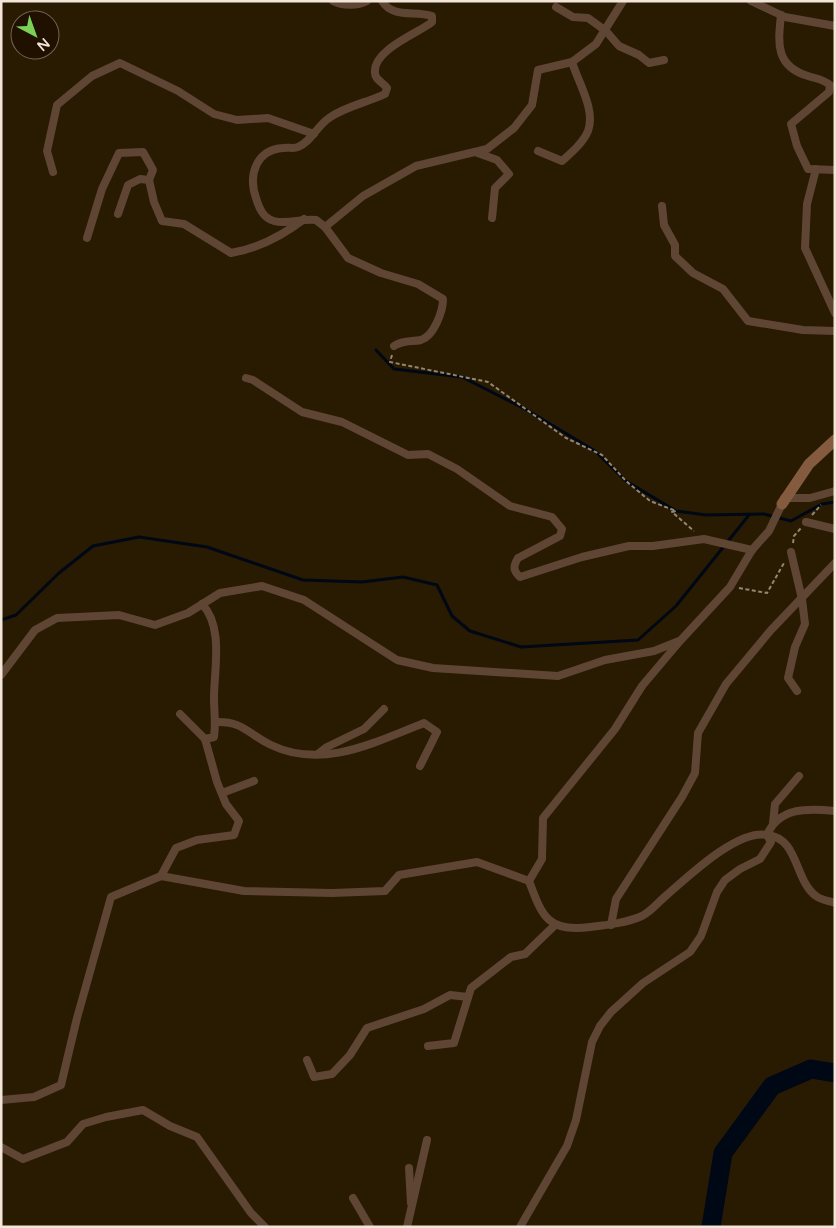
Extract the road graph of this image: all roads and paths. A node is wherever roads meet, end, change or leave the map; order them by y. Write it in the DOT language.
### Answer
graph roads {
  1 [pos="333,1"];
  2 [pos="367,1"];
  3 [pos="382,1"];
  4 [pos="623,1"];
  5 [pos="751,1"];
  6 [pos="556,7"];
  7 [pos="780,15"];
  8 [pos="835,26"];
  9 [pos="606,31"];
  10 [pos="664,60"];
  11 [pos="572,62"];
  12 [pos="314,134"];
  13 [pos="538,151"];
  14 [pos="475,152"];
  15 [pos="816,169"];
  16 [pos="835,170"];
  17 [pos="54,172"];
  18 [pos="149,180"];
  19 [pos="662,206"];
  20 [pos="118,214"];
  21 [pos="492,218"];
  22 [pos="304,219"];
  23 [pos="325,227"];
  24 [pos="87,238"];
  25 [pos="835,312"];
  26 [pos="835,331"];
  27 [pos="394,346"];
  28 [pos="246,378"];
  29 [pos="835,440"];
  30 [pos="835,491"];
  31 [pos="783,501"];
  32 [pos="806,522"];
  33 [pos="835,530"];
  34 [pos="704,539"];
  35 [pos="752,550"];
  36 [pos="791,552"];
  37 [pos="835,563"];
  38 [pos="802,599"];
  39 [pos="202,604"];
  40 [pos="680,641"];
  41 [pos="1,675"];
  42 [pos="797,691"];
  43 [pos="384,709"];
  44 [pos="180,714"];
  45 [pos="216,722"];
  46 [pos="205,739"];
  47 [pos="316,755"];
  48 [pos="420,766"];
  49 [pos="799,776"];
  50 [pos="254,781"];
  51 [pos="222,793"];
  52 [pos="835,811"];
  53 [pos="773,822"];
  54 [pos="767,835"];
  55 [pos="161,876"];
  56 [pos="529,881"];
  57 [pos="834,903"];
  58 [pos="611,924"];
  59 [pos="554,926"];
  60 [pos="468,997"];
  61 [pos="428,1046"];
  62 [pos="307,1060"];
  63 [pos="1,1100"];
  64 [pos="427,1140"];
  65 [pos="1,1147"];
  66 [pos="409,1168"];
  67 [pos="353,1198"];
  68 [pos="411,1210"];
  69 [pos="259,1225"];
  70 [pos="370,1227"];
  71 [pos="407,1227"];
  72 [pos="520,1227"];
  1 -- 2 [label="street"];
  3 -- 12 [label="street"];
  4 -- 9 [label="street"];
  5 -- 7 [label="street"];
  6 -- 9 [label="street"];
  7 -- 8 [label="street"];
  7 -- 15 [label="street"];
  9 -- 10 [label="street"];
  9 -- 11 [label="street"];
  11 -- 13 [label="street"];
  11 -- 14 [label="street"];
  12 -- 17 [label="street"];
  12 -- 22 [label="street"];
  14 -- 21 [label="street"];
  14 -- 23 [label="street"];
  15 -- 16 [label="street"];
  15 -- 25 [label="street"];
  18 -- 20 [label="street"];
  18 -- 22 [label="street"];
  18 -- 24 [label="street"];
  19 -- 26 [label="street"];
  22 -- 23 [label="street"];
  23 -- 27 [label="street"];
  27 -- 34 [label="path"];
  28 -- 34 [label="street"];
  29 -- 31 [label="street"];
  30 -- 31 [label="street"];
  31 -- 35 [label="street"];
  32 -- 33 [label="street"];
  34 -- 35 [label="street"];
  35 -- 40 [label="street"];
  36 -- 38 [label="street"];
  37 -- 38 [label="street"];
  38 -- 42 [label="street"];
  38 -- 58 [label="street"];
  39 -- 40 [label="street"];
  39 -- 41 [label="street"];
  39 -- 45 [label="street"];
  40 -- 56 [label="street"];
  43 -- 47 [label="street"];
  44 -- 46 [label="street"];
  45 -- 46 [label="street"];
  45 -- 47 [label="street"];
  46 -- 51 [label="street"];
  47 -- 48 [label="street"];
  49 -- 53 [label="street"];
  50 -- 51 [label="street"];
  51 -- 55 [label="street"];
  52 -- 53 [label="street"];
  53 -- 54 [label="street"];
  54 -- 57 [label="street"];
  54 -- 58 [label="street"];
  54 -- 72 [label="street"];
  55 -- 56 [label="street"];
  55 -- 63 [label="street"];
  56 -- 59 [label="street"];
  58 -- 59 [label="street"];
  59 -- 60 [label="street"];
  60 -- 61 [label="street"];
  60 -- 62 [label="street"];
  64 -- 68 [label="street"];
  65 -- 69 [label="street"];
  66 -- 68 [label="street"];
  67 -- 70 [label="street"];
  68 -- 71 [label="street"];
}
